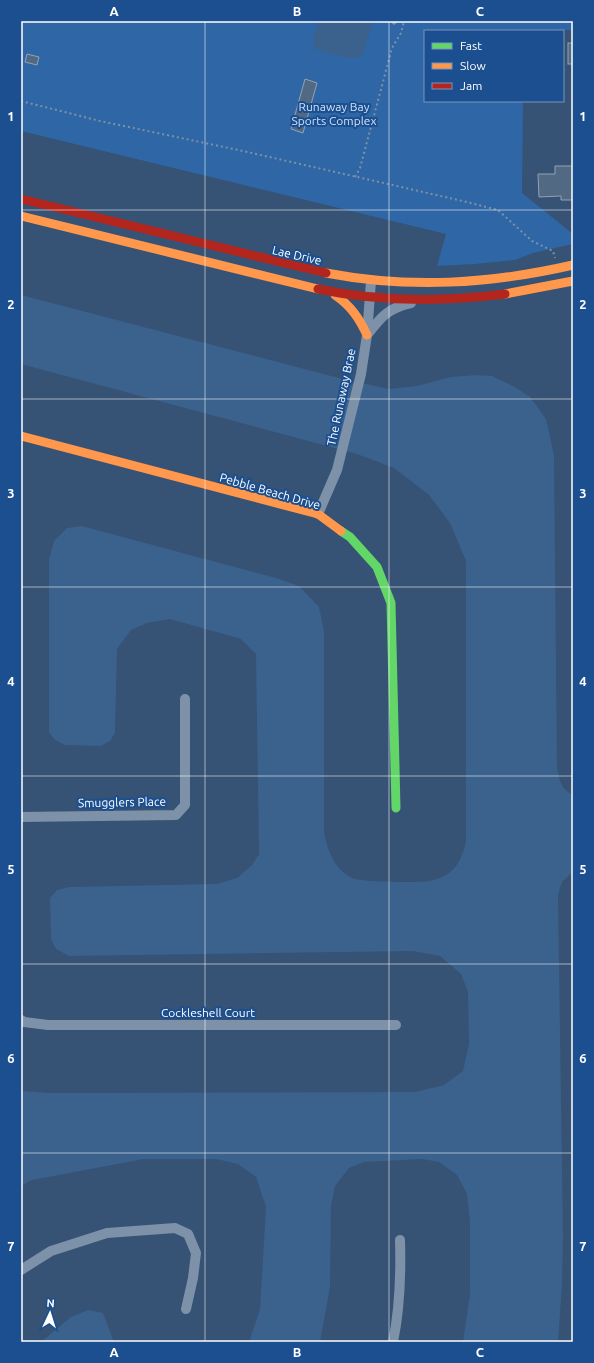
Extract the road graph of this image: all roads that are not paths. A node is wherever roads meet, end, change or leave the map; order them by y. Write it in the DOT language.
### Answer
graph roads {
  1 [pos="21,198"];
  2 [pos="21,216"];
  3 [pos="573,265"];
  4 [pos="372,281"];
  5 [pos="573,281"];
  6 [pos="329,291"];
  7 [pos="371,298"];
  8 [pos="424,300"];
  9 [pos="367,335"];
  10 [pos="21,436"];
  11 [pos="318,514"];
  12 [pos="185,699"];
  13 [pos="396,808"];
  14 [pos="21,817"];
  15 [pos="21,1020"];
  16 [pos="396,1025"];
  17 [pos="400,1240"];
  18 [pos="21,1270"];
  19 [pos="186,1309"];
  20 [pos="393,1342"];
  1 -- 4 [label="main road, Lae Drive"];
  2 -- 6 [label="main road"];
  3 -- 4 [label="main road, Lae Drive"];
  4 -- 7 [label="street, The Runaway Brae"];
  5 -- 8 [label="main road"];
  6 -- 7 [label="main road"];
  6 -- 9 [label="main road"];
  7 -- 8 [label="main road"];
  7 -- 9 [label="street, The Runaway Brae"];
  8 -- 9 [label="street"];
  9 -- 11 [label="street, The Runaway Brae"];
  10 -- 11 [label="main road, Pebble Beach Drive"];
  11 -- 13 [label="main road, Pebble Beach Drive"];
  12 -- 14 [label="street, Smugglers Place"];
  15 -- 16 [label="street, Cockleshell Court"];
  17 -- 20 [label="street"];
  18 -- 19 [label="street"];
}
